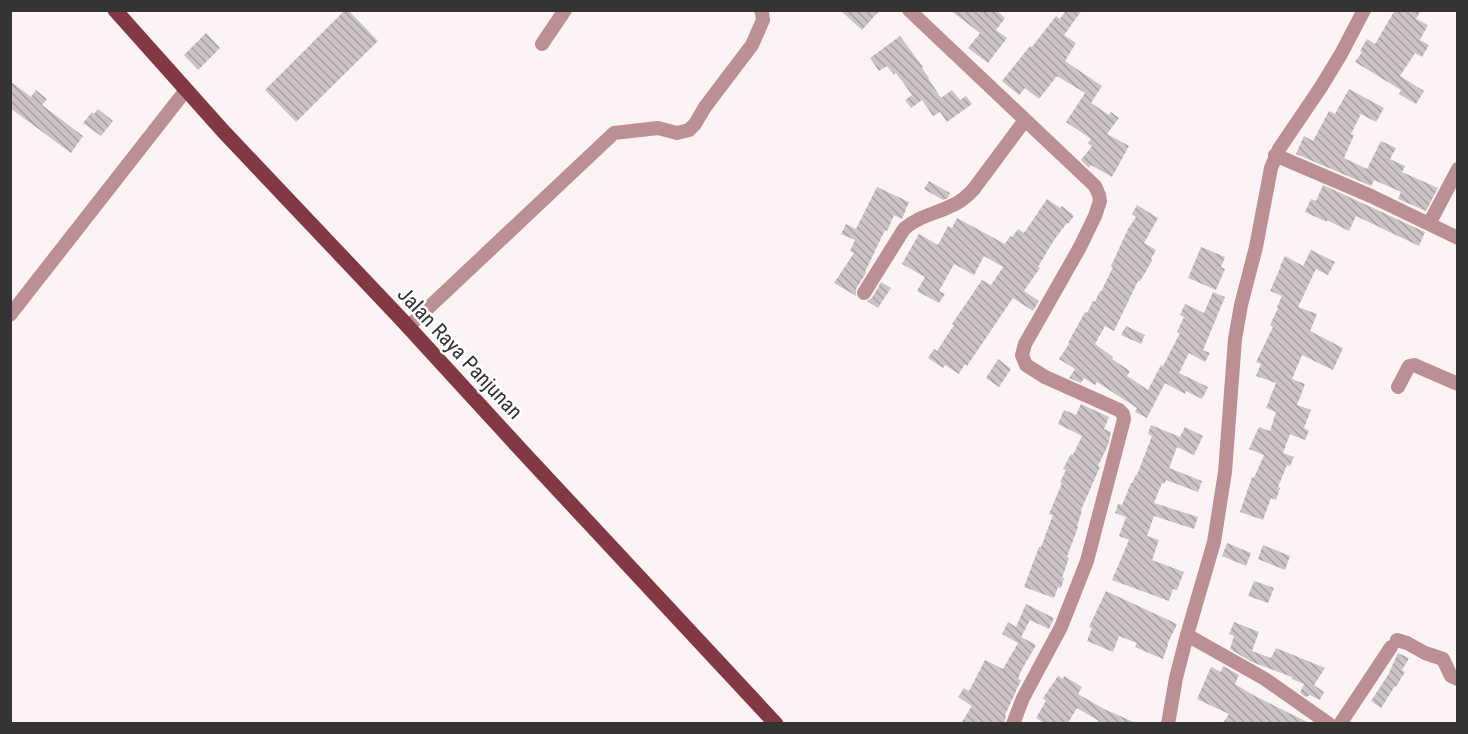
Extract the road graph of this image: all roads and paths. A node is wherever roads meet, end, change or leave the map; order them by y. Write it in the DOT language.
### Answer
graph roads {
  1 [pos="115,10"];
  2 [pos="565,10"];
  3 [pos="761,10"];
  4 [pos="1364,10"];
  5 [pos="912,14"];
  6 [pos="542,44"];
  7 [pos="179,98"];
  8 [pos="1025,120"];
  9 [pos="1275,155"];
  10 [pos="1458,169"];
  11 [pos="1430,224"];
  12 [pos="1458,237"];
  13 [pos="864,293"];
  14 [pos="10,315"];
  15 [pos="408,327"];
  16 [pos="1458,384"];
  17 [pos="1398,387"];
  18 [pos="1187,635"];
  19 [pos="1458,679"];
  20 [pos="776,723"];
  21 [pos="1012,723"];
  22 [pos="1168,723"];
  23 [pos="1329,723"];
  24 [pos="1340,723"];
  1 -- 7 [label="main road, Jalan Raya Panjunan"];
  2 -- 6 [label="street"];
  3 -- 15 [label="street"];
  4 -- 9 [label="street"];
  5 -- 8 [label="street"];
  7 -- 14 [label="street"];
  7 -- 15 [label="main road, Jalan Raya Panjunan"];
  8 -- 13 [label="street"];
  8 -- 21 [label="street"];
  9 -- 11 [label="street"];
  9 -- 18 [label="street"];
  10 -- 11 [label="street"];
  11 -- 12 [label="street"];
  15 -- 20 [label="main road, Jalan Raya Panjunan"];
  16 -- 17 [label="street"];
  18 -- 22 [label="street"];
  18 -- 23 [label="street"];
  19 -- 24 [label="street"];
}
